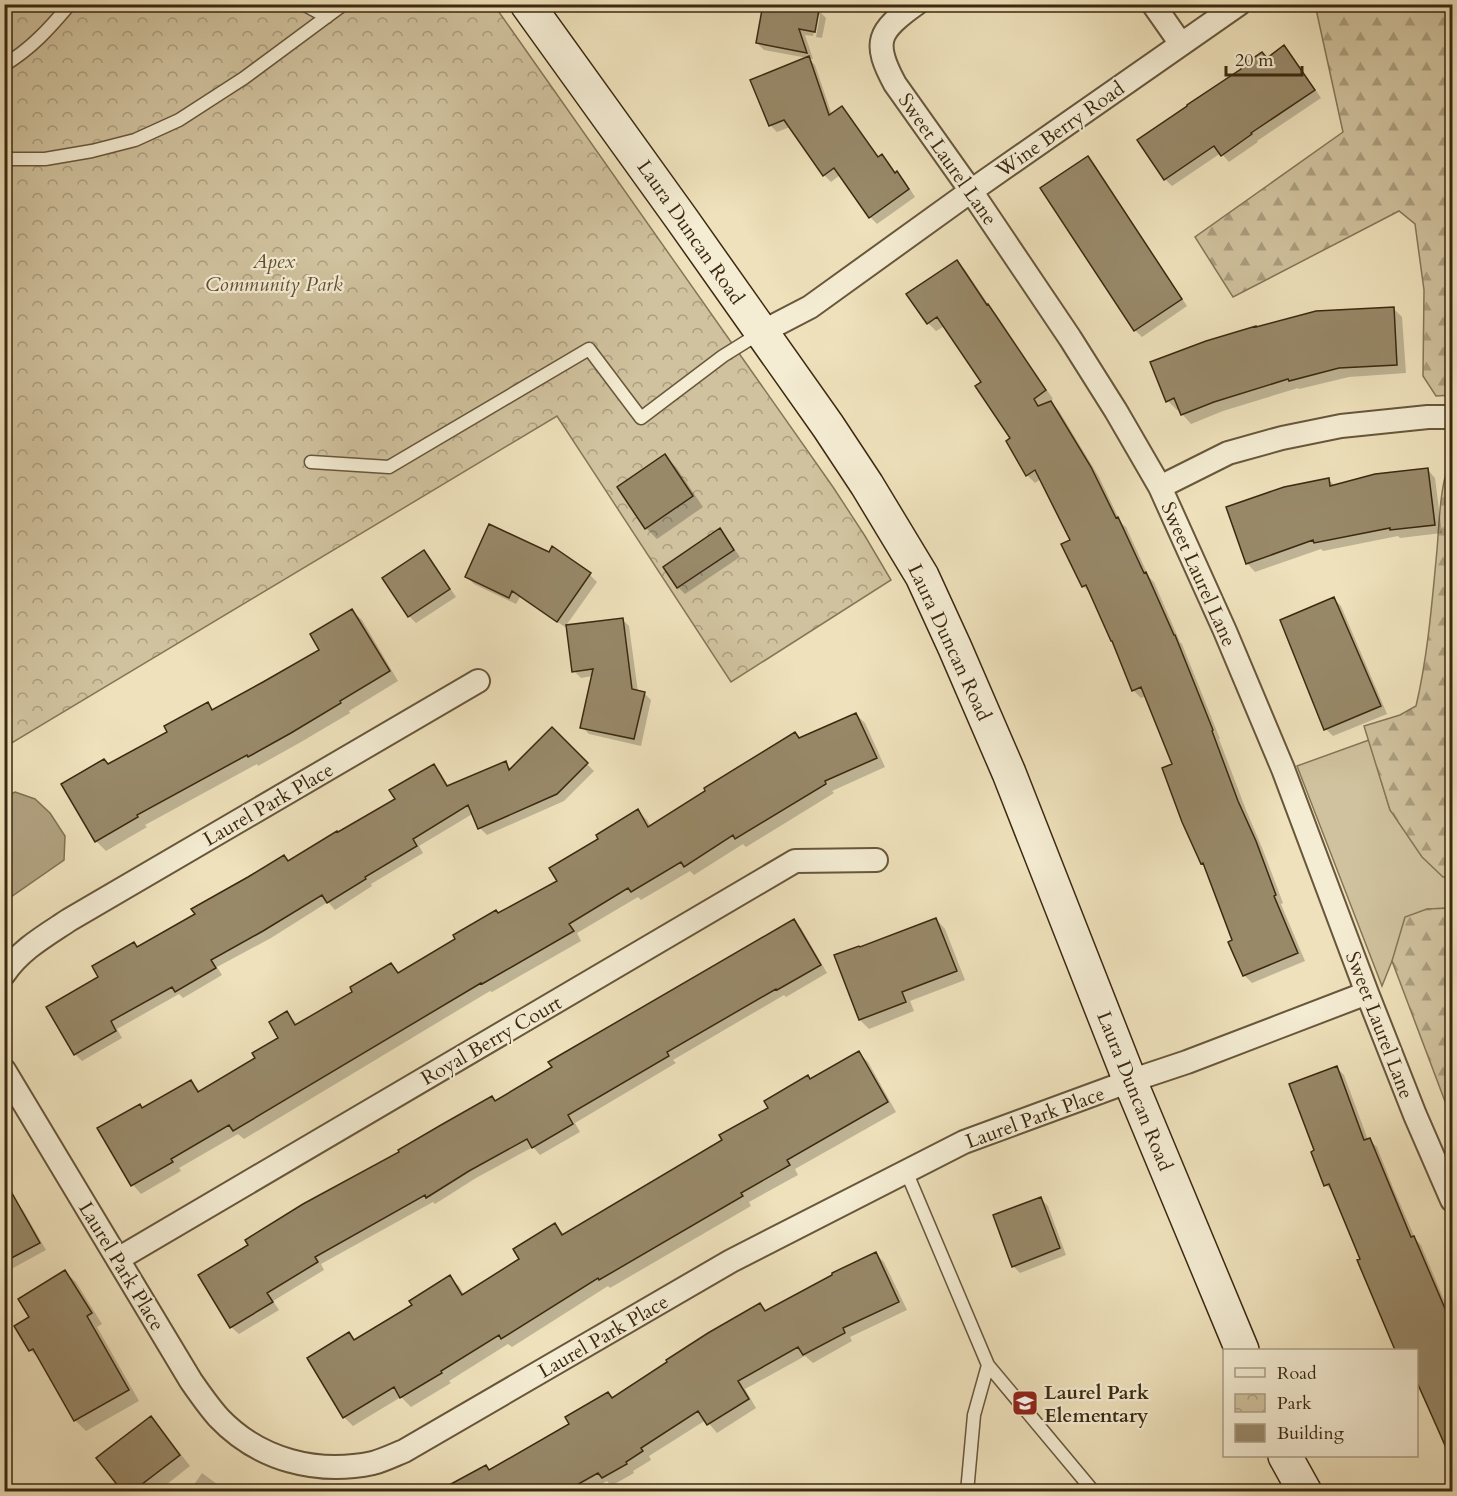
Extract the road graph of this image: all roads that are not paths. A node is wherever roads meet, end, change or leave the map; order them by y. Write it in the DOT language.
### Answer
graph roads {
  1 [pos="70,4"];
  2 [pos="303,4"];
  3 [pos="344,4"];
  4 [pos="527,4"];
  5 [pos="916,4"];
  6 [pos="1153,4"];
  7 [pos="1239,4"];
  8 [pos="327,17"];
  9 [pos="1181,44"];
  10 [pos="4,65"];
  11 [pos="4,159"];
  12 [pos="971,191"];
  13 [pos="762,332"];
  14 [pos="1452,417"];
  15 [pos="311,462"];
  16 [pos="1160,488"];
  17 [pos="478,681"];
  18 [pos="876,860"];
  19 [pos="4,974"];
  20 [pos="1367,993"];
  21 [pos="4,1070"];
  22 [pos="1130,1082"];
  23 [pos="1444,1156"];
  24 [pos="906,1171"];
  25 [pos="1452,1200"];
  26 [pos="118,1259"];
  27 [pos="1242,1349"];
  28 [pos="988,1365"];
  29 [pos="1286,1457"];
  30 [pos="967,1491"];
  31 [pos="1094,1491"];
  32 [pos="1305,1491"];
  1 -- 10 [label="lane"];
  2 -- 8 [label="lane"];
  3 -- 8 [label="lane"];
  4 -- 13 [label="street, Laura Duncan Road"];
  5 -- 12 [label="street, Sweet Laurel Lane"];
  6 -- 9 [label="street"];
  7 -- 9 [label="street, Wine Berry Road"];
  8 -- 11 [label="lane"];
  9 -- 12 [label="street, Wine Berry Road"];
  12 -- 13 [label="street, Wine Berry Road"];
  12 -- 16 [label="street, Sweet Laurel Lane"];
  13 -- 15 [label="lane"];
  13 -- 22 [label="street, Laura Duncan Road"];
  14 -- 16 [label="street"];
  16 -- 20 [label="street, Sweet Laurel Lane"];
  17 -- 19 [label="street, Laurel Park Place"];
  18 -- 26 [label="street, Royal Berry Court"];
  20 -- 22 [label="street, Laurel Park Place"];
  20 -- 23 [label="street, Sweet Laurel Lane"];
  21 -- 26 [label="street, Laurel Park Place"];
  22 -- 24 [label="street, Laurel Park Place"];
  22 -- 27 [label="street, Laura Duncan Road"];
  23 -- 25 [label="street, Sweet Laurel Lane"];
  24 -- 26 [label="street, Laurel Park Place"];
  24 -- 28 [label="lane"];
  28 -- 30 [label="lane"];
  28 -- 31 [label="lane"];
  29 -- 32 [label="street"];
}
